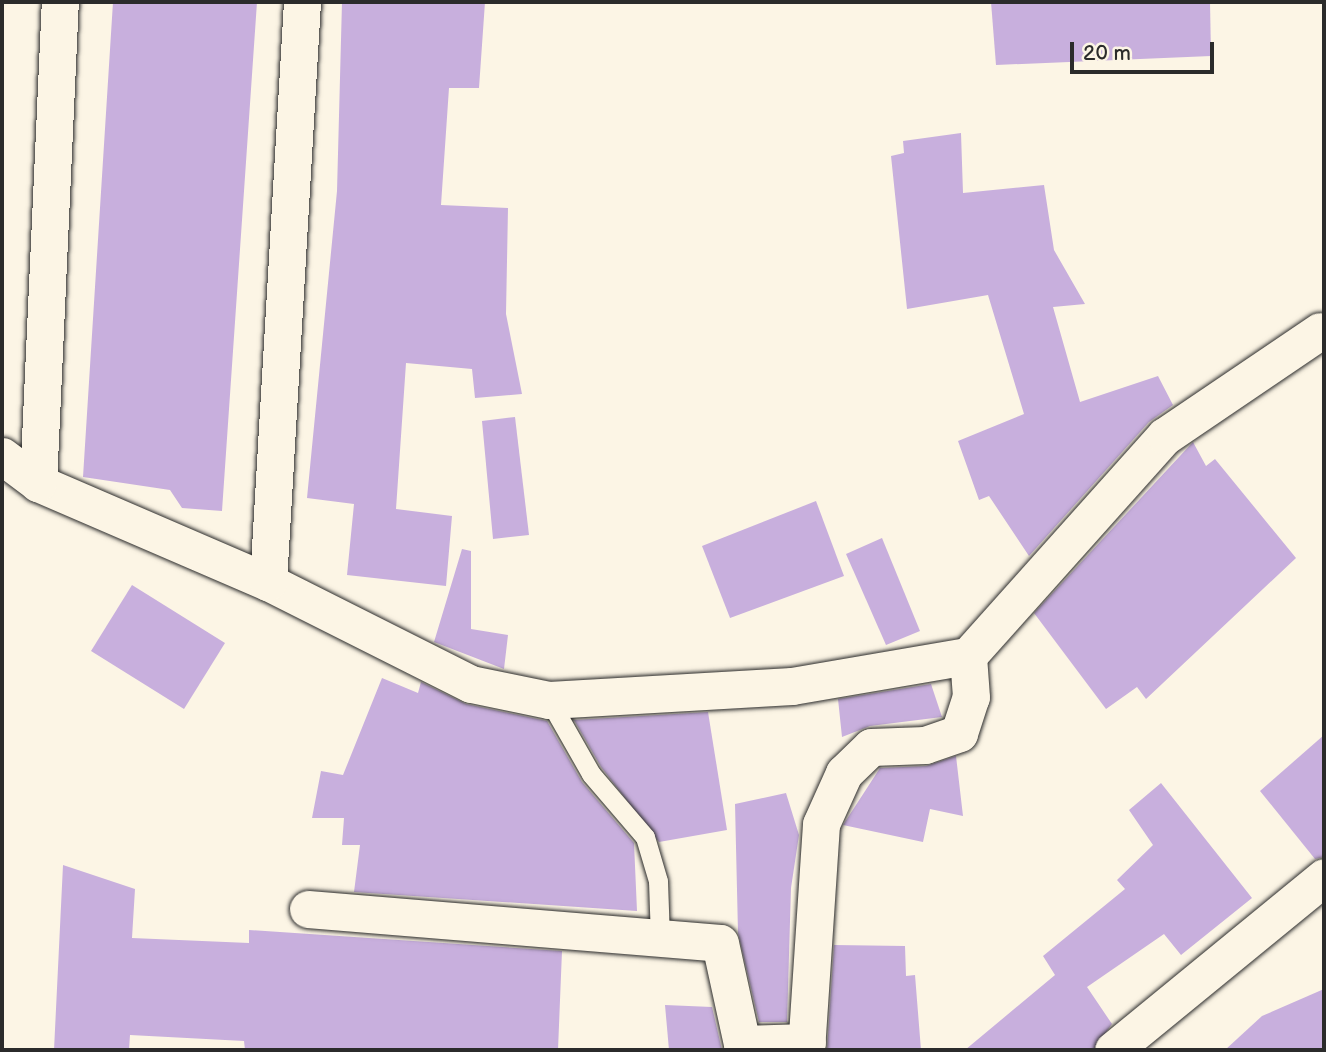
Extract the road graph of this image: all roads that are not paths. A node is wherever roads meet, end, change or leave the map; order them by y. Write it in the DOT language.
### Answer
graph roads {
  1 [pos="60,2"];
  2 [pos="302,2"];
  3 [pos="1320,331"];
  4 [pos="2,456"];
  5 [pos="38,482"];
  6 [pos="268,582"];
  7 [pos="968,656"];
  8 [pos="549,700"];
  9 [pos="1324,877"];
  10 [pos="308,909"];
  11 [pos="660,938"];
  12 [pos="806,1046"];
  13 [pos="1113,1050"];
  1 -- 5 [label="street"];
  2 -- 6 [label="street"];
  3 -- 7 [label="street"];
  4 -- 5 [label="street"];
  5 -- 6 [label="street"];
  6 -- 8 [label="street"];
  7 -- 8 [label="street"];
  7 -- 12 [label="street"];
  8 -- 11 [label="lane"];
  9 -- 13 [label="street"];
  10 -- 11 [label="street"];
  11 -- 12 [label="street"];
}
